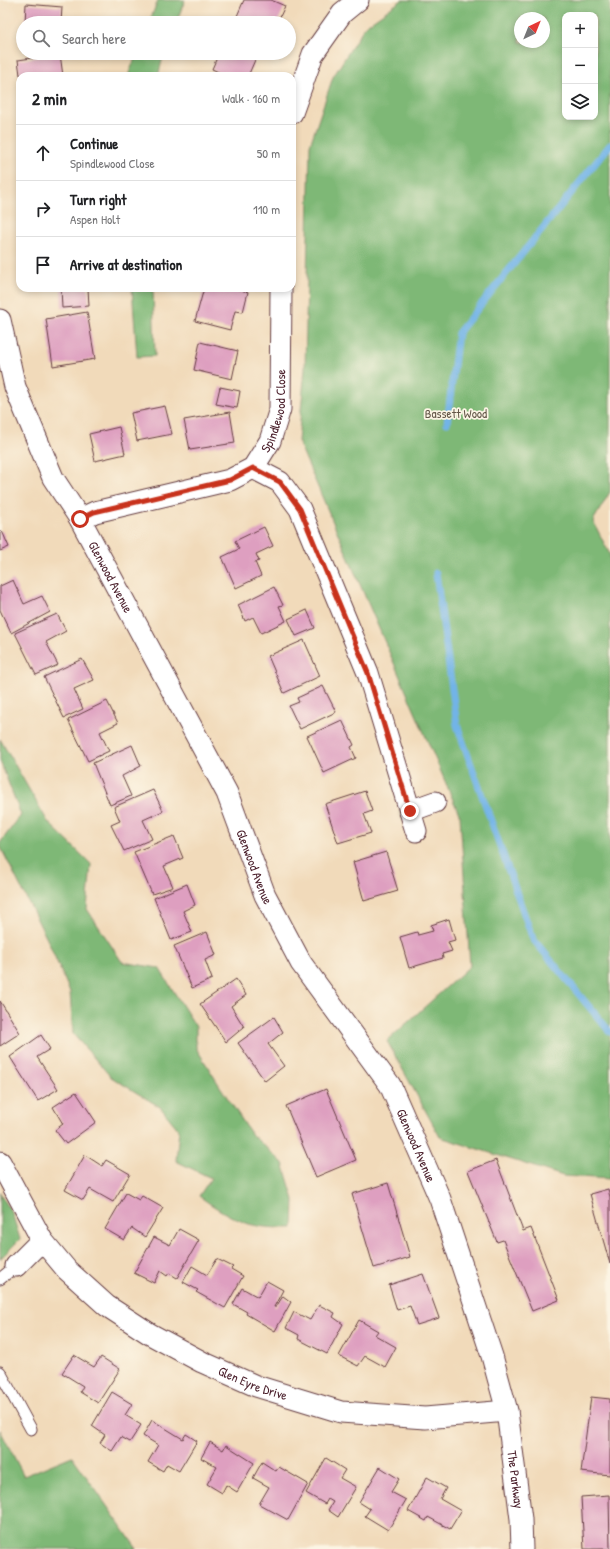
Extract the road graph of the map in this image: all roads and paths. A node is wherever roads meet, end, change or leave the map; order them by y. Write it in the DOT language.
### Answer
graph roads {
  1 [pos="358,0"];
  2 [pos="296,102"];
  3 [pos="281,292"];
  4 [pos="0,320"];
  5 [pos="253,468"];
  6 [pos="80,519"];
  7 [pos="435,802"];
  8 [pos="410,811"];
  9 [pos="416,831"];
  10 [pos="0,1162"];
  11 [pos="42,1240"];
  12 [pos="16,1266"];
  13 [pos="0,1279"];
  14 [pos="0,1372"];
  15 [pos="507,1411"];
  16 [pos="31,1429"];
  17 [pos="522,1549"];
  1 -- 2 [label="street"];
  3 -- 5 [label="street, Spindlewood Close"];
  4 -- 6 [label="street, Glenwood Avenue"];
  5 -- 6 [label="street, Spindlewood Close"];
  5 -- 8 [label="street"];
  6 -- 15 [label="street, Glenwood Avenue"];
  7 -- 8 [label="street"];
  8 -- 9 [label="street"];
  10 -- 11 [label="street, Glen Eyre Drive"];
  11 -- 12 [label="street"];
  11 -- 15 [label="street, Glen Eyre Drive"];
  12 -- 13 [label="lane"];
  14 -- 16 [label="lane"];
  15 -- 17 [label="street, The Parkway"];
}
